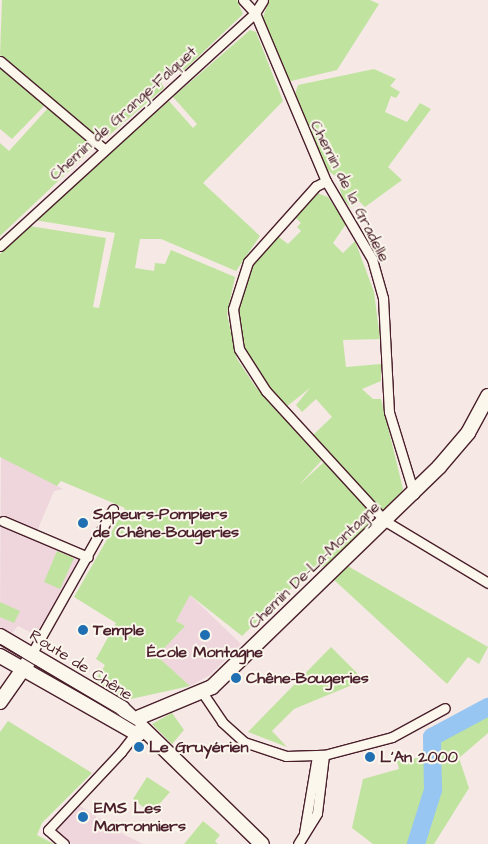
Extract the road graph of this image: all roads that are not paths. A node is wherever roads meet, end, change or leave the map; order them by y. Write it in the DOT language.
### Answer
graph roads {
  1 [pos="243,0"];
  2 [pos="263,0"];
  3 [pos="255,13"];
  4 [pos="0,62"];
  5 [pos="103,148"];
  6 [pos="326,181"];
  7 [pos="0,246"];
  8 [pos="488,396"];
  9 [pos="414,494"];
  10 [pos="113,509"];
  11 [pos="3,520"];
  12 [pos="385,522"];
  13 [pos="88,557"];
  14 [pos="488,583"];
  15 [pos="0,636"];
  16 [pos="32,654"];
  17 [pos="0,656"];
  18 [pos="24,669"];
  19 [pos="202,692"];
  20 [pos="0,702"];
  21 [pos="445,708"];
  22 [pos="133,727"];
  23 [pos="321,755"];
  24 [pos="301,840"];
  25 [pos="64,844"];
  26 [pos="254,844"];
  27 [pos="262,844"];
  1 -- 3 [label="street, Chemin de la Gradelle"];
  2 -- 3 [label="street, Chemin de Grange-Falquet"];
  3 -- 5 [label="street, Chemin de Grange-Falquet"];
  3 -- 6 [label="street, Chemin de la Gradelle"];
  4 -- 5 [label="street"];
  5 -- 7 [label="street, Chemin de Grange-Falquet"];
  6 -- 9 [label="street, Chemin de la Gradelle"];
  6 -- 12 [label="street"];
  8 -- 9 [label="main road, Chemin De-La-Montagne"];
  9 -- 12 [label="main road, Chemin De-La-Montagne"];
  10 -- 13 [label="street"];
  11 -- 13 [label="street"];
  12 -- 14 [label="street"];
  12 -- 19 [label="main road, Chemin De-La-Montagne"];
  13 -- 16 [label="street"];
  15 -- 16 [label="main road, Route de Chêne"];
  16 -- 18 [label="main road"];
  16 -- 22 [label="main road, Route de Chêne"];
  17 -- 18 [label="main road, Route de Chêne"];
  18 -- 20 [label="main road"];
  18 -- 22 [label="main road, Route de Chêne"];
  19 -- 22 [label="main road, Chemin De-La-Montagne"];
  19 -- 23 [label="street"];
  21 -- 23 [label="street"];
  22 -- 25 [label="street"];
  22 -- 26 [label="main road"];
  22 -- 27 [label="main road"];
  23 -- 24 [label="street"];
}
